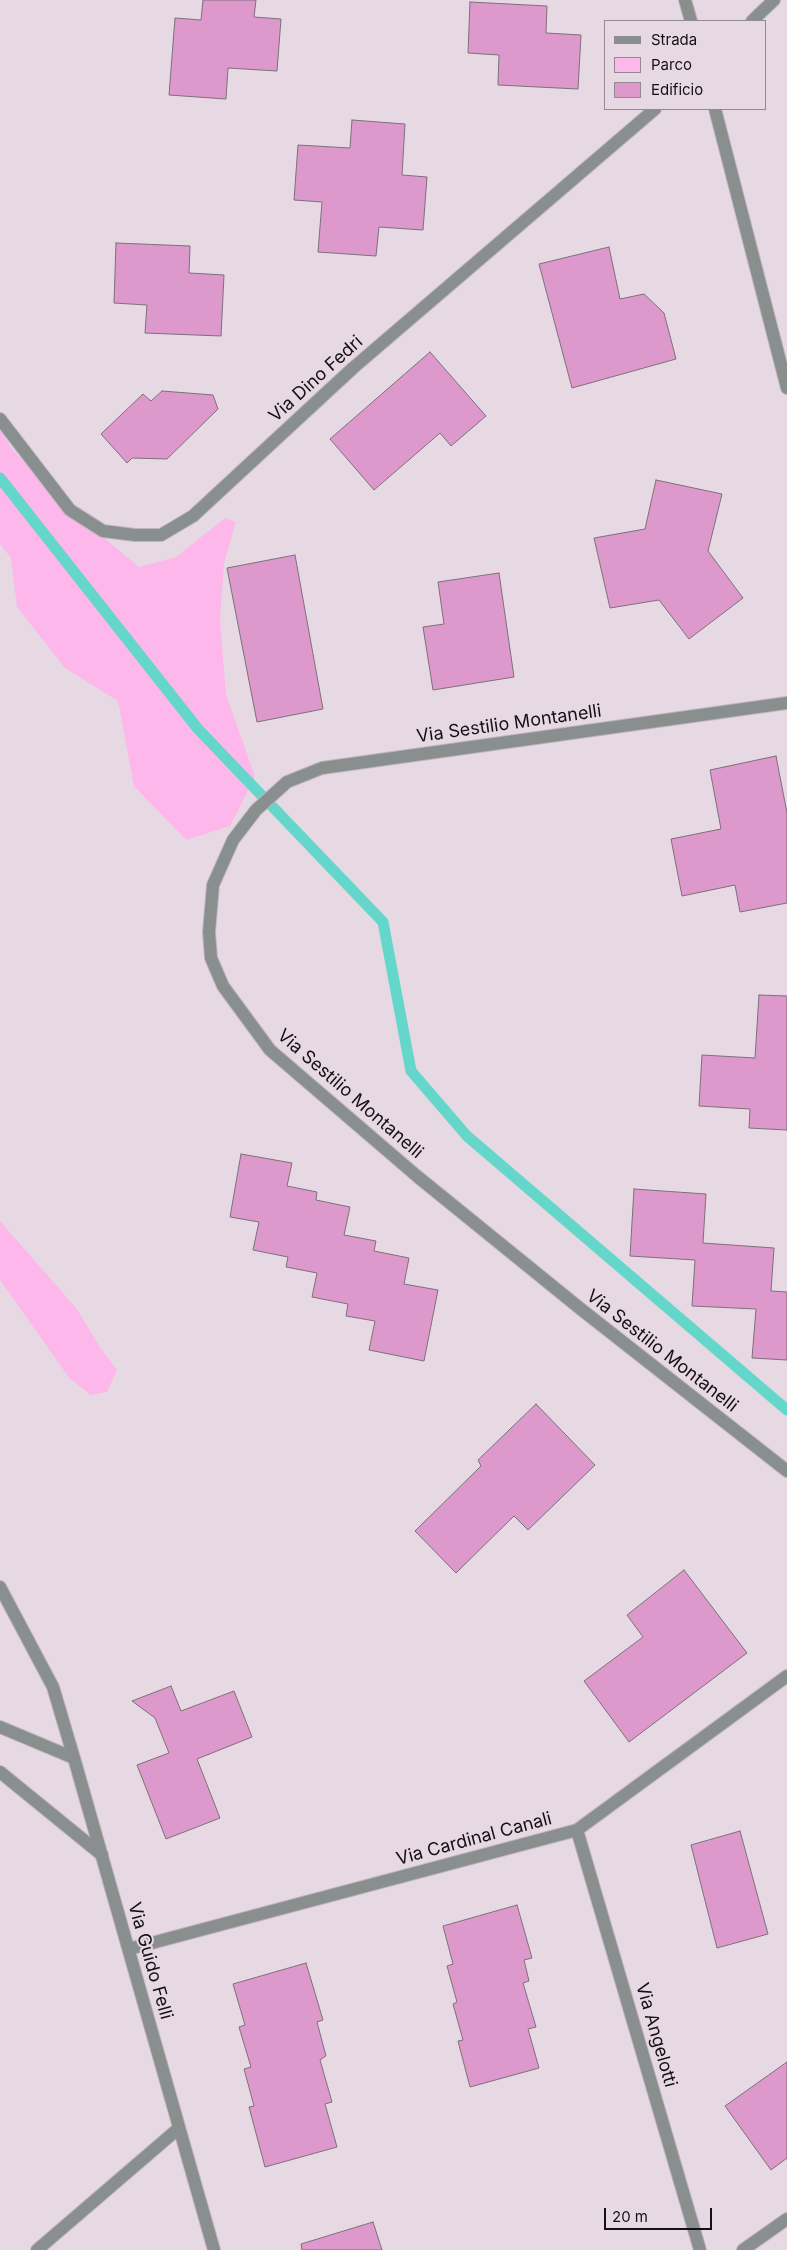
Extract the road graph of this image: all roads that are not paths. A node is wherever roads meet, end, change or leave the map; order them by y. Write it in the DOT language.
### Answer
graph roads {
  1 [pos="685,0"];
  2 [pos="774,0"];
  3 [pos="691,20"];
  4 [pos="753,20"];
  5 [pos="654,110"];
  6 [pos="715,110"];
  7 [pos="787,388"];
  8 [pos="0,420"];
  9 [pos="787,703"];
  10 [pos="787,1471"];
  11 [pos="0,1587"];
  12 [pos="787,1676"];
  13 [pos="0,1727"];
  14 [pos="74,1758"];
  15 [pos="0,1772"];
  16 [pos="577,1830"];
  17 [pos="102,1855"];
  18 [pos="129,1949"];
  19 [pos="179,2128"];
  20 [pos="787,2219"];
  21 [pos="37,2250"];
  22 [pos="214,2250"];
  23 [pos="700,2250"];
  24 [pos="743,2250"];
  1 -- 3 [label="street"];
  2 -- 4 [label="street"];
  5 -- 8 [label="street, Via Dino Fedri"];
  6 -- 7 [label="street"];
  9 -- 10 [label="street, Via Sestilio Montanelli"];
  11 -- 14 [label="street"];
  12 -- 16 [label="street, Via Cardinal Canali"];
  13 -- 14 [label="street"];
  14 -- 17 [label="street, Via Guido Felli"];
  15 -- 17 [label="street"];
  16 -- 18 [label="street, Via Cardinal Canali"];
  16 -- 23 [label="street, Via Angelotti"];
  17 -- 18 [label="street, Via Guido Felli"];
  18 -- 19 [label="street, Via Guido Felli"];
  19 -- 21 [label="street"];
  19 -- 22 [label="street, Via Guido Felli"];
  20 -- 24 [label="street"];
}
